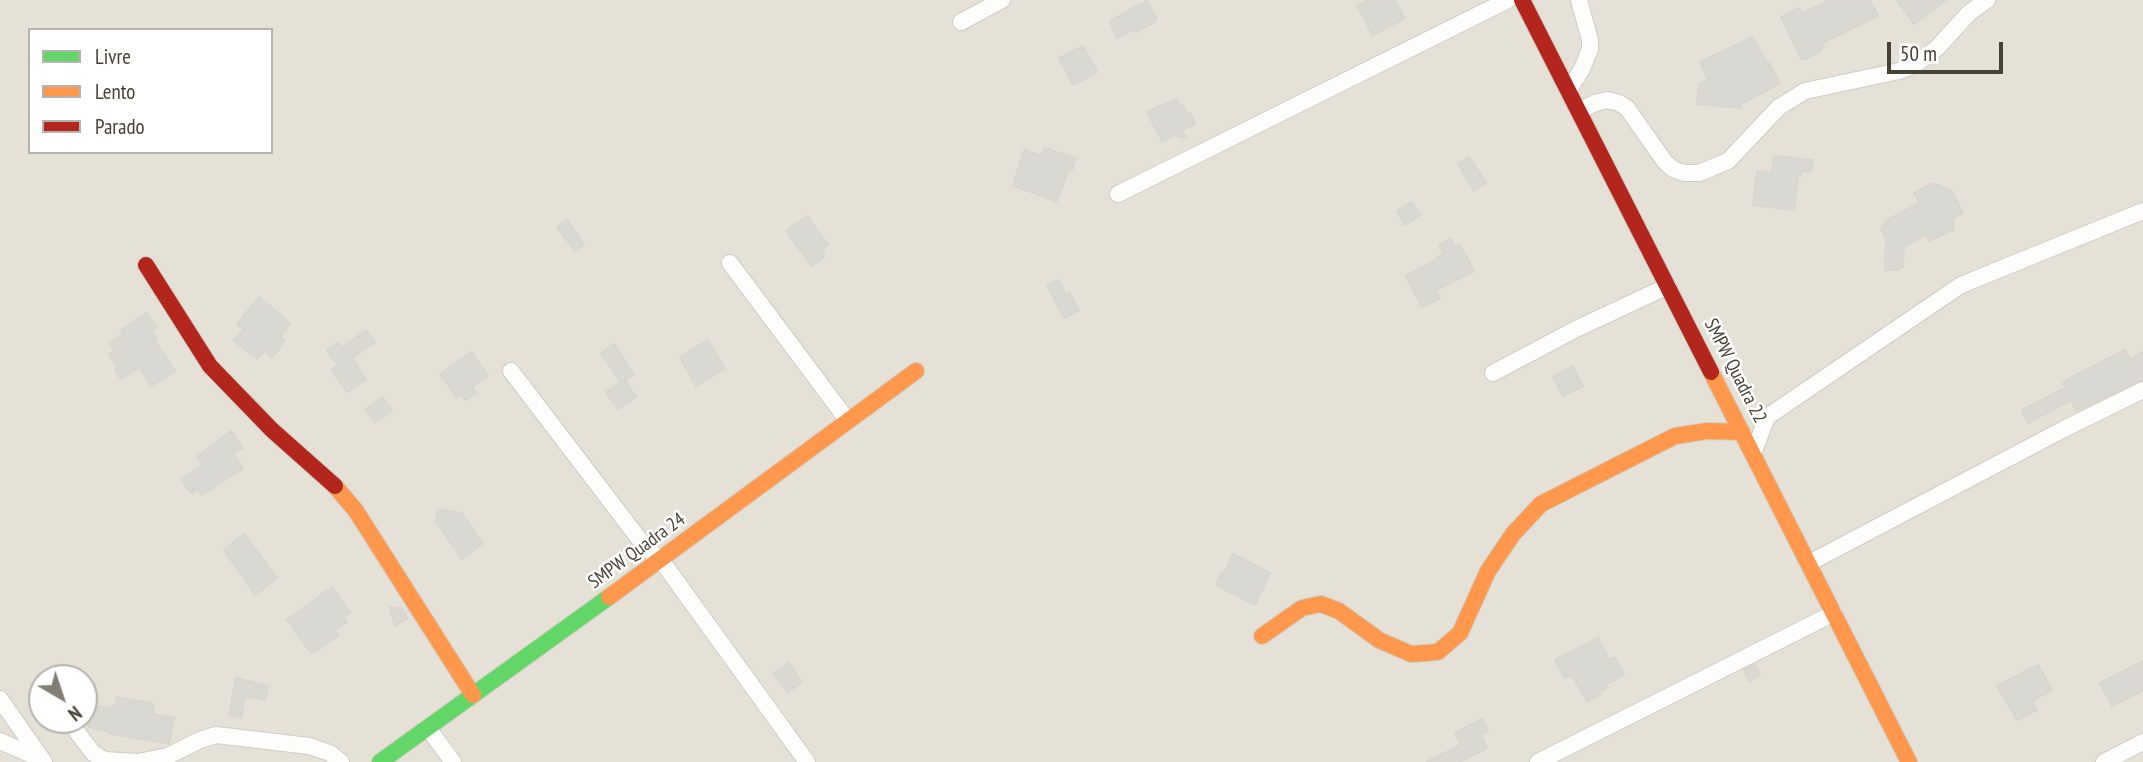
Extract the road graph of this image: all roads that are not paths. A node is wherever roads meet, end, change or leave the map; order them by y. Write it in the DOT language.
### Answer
graph roads {
  1 [pos="1002,0"];
  2 [pos="1508,0"];
  3 [pos="1522,0"];
  4 [pos="1579,0"];
  5 [pos="1987,0"];
  6 [pos="961,22"];
  7 [pos="1568,91"];
  8 [pos="1579,111"];
  9 [pos="1118,194"];
  10 [pos="2143,211"];
  11 [pos="730,263"];
  12 [pos="146,265"];
  13 [pos="1668,286"];
  14 [pos="511,370"];
  15 [pos="915,371"];
  16 [pos="1493,373"];
  17 [pos="2143,390"];
  18 [pos="848,421"];
  19 [pos="1742,432"];
  20 [pos="1753,454"];
  21 [pos="662,559"];
  22 [pos="1809,563"];
  23 [pos="1834,613"];
  24 [pos="1262,636"];
  25 [pos="473,695"];
  26 [pos="0,699"];
  27 [pos="428,727"];
  28 [pos="79,734"];
  29 [pos="0,741"];
  30 [pos="2143,742"];
  31 [pos="44,761"];
  32 [pos="341,762"];
  33 [pos="380,762"];
  34 [pos="453,762"];
  35 [pos="807,762"];
  36 [pos="1538,762"];
  37 [pos="1909,762"];
  38 [pos="2104,762"];
  1 -- 6 [label="street"];
  2 -- 9 [label="street"];
  3 -- 7 [label="street, SMPW Quadra 22"];
  4 -- 7 [label="street"];
  5 -- 8 [label="street"];
  7 -- 8 [label="street, SMPW Quadra 22"];
  8 -- 13 [label="street, SMPW Quadra 22"];
  10 -- 20 [label="street"];
  11 -- 18 [label="street"];
  12 -- 25 [label="street"];
  13 -- 16 [label="street"];
  13 -- 19 [label="street, SMPW Quadra 22"];
  14 -- 21 [label="street"];
  15 -- 18 [label="street, SMPW Quadra 24"];
  17 -- 22 [label="street"];
  18 -- 21 [label="street, SMPW Quadra 24"];
  19 -- 20 [label="street, SMPW Quadra 22"];
  19 -- 24 [label="street"];
  20 -- 22 [label="street, SMPW Quadra 22"];
  21 -- 25 [label="street, SMPW Quadra 24"];
  21 -- 35 [label="street"];
  22 -- 23 [label="street, SMPW Quadra 22"];
  23 -- 36 [label="street"];
  23 -- 37 [label="street, SMPW Quadra 22"];
  25 -- 27 [label="street, SMPW Quadra 24"];
  26 -- 31 [label="street"];
  27 -- 33 [label="street, SMPW Quadra 24"];
  27 -- 34 [label="street"];
  28 -- 32 [label="street"];
  29 -- 31 [label="street"];
  30 -- 38 [label="street"];
}
